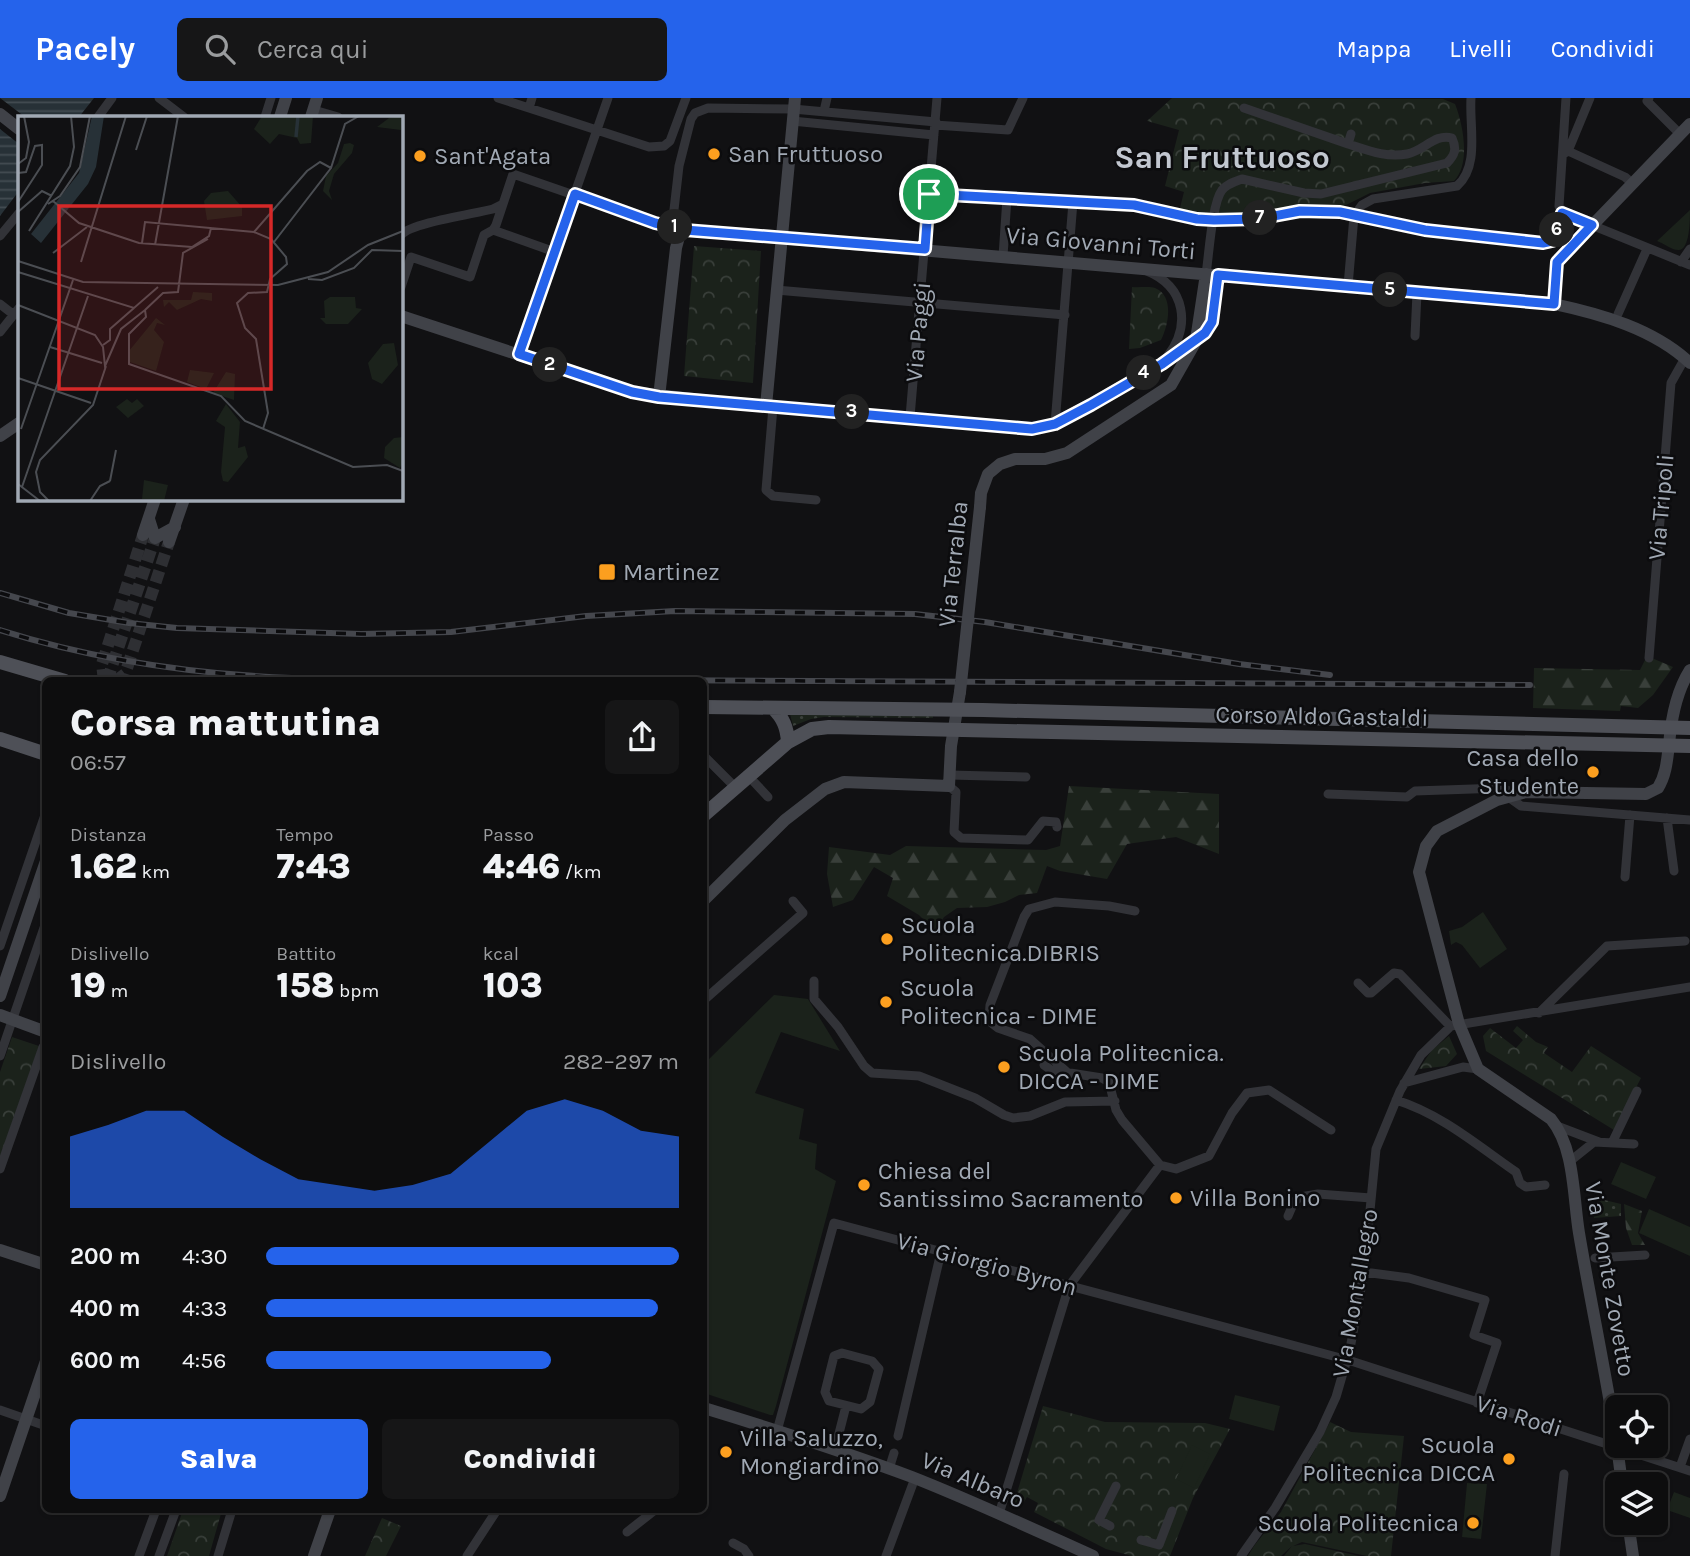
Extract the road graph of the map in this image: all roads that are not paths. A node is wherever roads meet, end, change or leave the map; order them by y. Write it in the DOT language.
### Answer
graph roads {
  1 [pos="112,98"];
  2 [pos="159,98"];
  3 [pos="271,98"];
  4 [pos="286,98"];
  5 [pos="498,98"];
  6 [pos="608,98"];
  7 [pos="686,98"];
  8 [pos="827,98"];
  9 [pos="937,98"];
  10 [pos="1023,98"];
  11 [pos="1471,98"];
  12 [pos="1566,98"];
  13 [pos="1590,98"];
  14 [pos="1649,98"];
  15 [pos="530,103"];
  16 [pos="314,108"];
  17 [pos="1244,108"];
  18 [pos="793,109"];
  19 [pos="824,111"];
  20 [pos="0,114"];
  21 [pos="99,116"];
  22 [pos="183,116"];
  23 [pos="265,116"];
  24 [pos="280,116"];
  25 [pos="335,116"];
  26 [pos="1690,124"];
  27 [pos="935,127"];
  28 [pos="18,128"];
  29 [pos="597,130"];
  30 [pos="1680,134"];
  31 [pos="1566,153"];
  32 [pos="1633,184"];
  33 [pos="575,194"];
  34 [pos="929,194"];
  35 [pos="1007,198"];
  36 [pos="1073,202"];
  37 [pos="503,204"];
  38 [pos="1562,213"];
  39 [pos="18,214"];
  40 [pos="1354,216"];
  41 [pos="1214,220"];
  42 [pos="1592,225"];
  43 [pos="672,227"];
  44 [pos="493,230"];
  45 [pos="685,230"];
  46 [pos="402,233"];
  47 [pos="0,236"];
  48 [pos="781,238"];
  49 [pos="925,249"];
  50 [pos="1647,249"];
  51 [pos="1690,249"];
  52 [pos="555,251"];
  53 [pos="1003,256"];
  54 [pos="1069,261"];
  55 [pos="404,263"];
  56 [pos="1686,263"];
  57 [pos="1140,268"];
  58 [pos="1212,274"];
  59 [pos="1348,286"];
  60 [pos="776,290"];
  61 [pos="1417,292"];
  62 [pos="921,302"];
  63 [pos="0,304"];
  64 [pos="1554,304"];
  65 [pos="17,312"];
  66 [pos="1618,313"];
  67 [pos="1065,314"];
  68 [pos="402,316"];
  69 [pos="0,332"];
  70 [pos="1415,336"];
  71 [pos="1196,340"];
  72 [pos="519,354"];
  73 [pos="1688,361"];
  74 [pos="1162,364"];
  75 [pos="659,397"];
  76 [pos="769,407"];
  77 [pos="910,417"];
  78 [pos="18,424"];
  79 [pos="1055,424"];
  80 [pos="0,436"];
  81 [pos="155,500"];
  82 [pos="184,500"];
  83 [pos="816,500"];
  84 [pos="149,519"];
  85 [pos="175,527"];
  86 [pos="143,535"];
  87 [pos="169,542"];
  88 [pos="1649,658"];
  89 [pos="0,662"];
  90 [pos="1690,670"];
  91 [pos="51,677"];
  92 [pos="707,707"];
  93 [pos="773,708"];
  94 [pos="957,710"];
  95 [pos="1672,726"];
  96 [pos="1690,728"];
  97 [pos="953,731"];
  98 [pos="0,739"];
  99 [pos="788,742"];
  100 [pos="1669,745"];
  101 [pos="1690,746"];
  102 [pos="42,753"];
  103 [pos="707,759"];
  104 [pos="1026,777"];
  105 [pos="950,781"];
  106 [pos="754,782"];
  107 [pos="735,787"];
  108 [pos="1328,794"];
  109 [pos="1511,795"];
  110 [pos="768,797"];
  111 [pos="707,812"];
  112 [pos="1630,816"];
  113 [pos="1667,818"];
  114 [pos="1690,820"];
  115 [pos="42,821"];
  116 [pos="1057,827"];
  117 [pos="1674,871"];
  118 [pos="42,873"];
  119 [pos="1625,877"];
  120 [pos="707,897"];
  121 [pos="793,901"];
  122 [pos="1135,911"];
  123 [pos="4,921"];
  124 [pos="42,939"];
  125 [pos="1685,941"];
  126 [pos="0,946"];
  127 [pos="814,981"];
  128 [pos="1358,983"];
  129 [pos="1690,987"];
  130 [pos="0,996"];
  131 [pos="707,997"];
  132 [pos="1539,1013"];
  133 [pos="6,1017"];
  134 [pos="1454,1025"];
  135 [pos="42,1030"];
  136 [pos="42,1050"];
  137 [pos="0,1056"];
  138 [pos="1044,1065"];
  139 [pos="1478,1069"];
  140 [pos="1069,1073"];
  141 [pos="1404,1083"];
  142 [pos="1637,1091"];
  143 [pos="1396,1100"];
  144 [pos="1115,1101"];
  145 [pos="1557,1126"];
  146 [pos="1331,1130"];
  147 [pos="1601,1142"];
  148 [pos="1612,1143"];
  149 [pos="1634,1144"];
  150 [pos="1569,1162"];
  151 [pos="1160,1165"];
  152 [pos="0,1169"];
  153 [pos="1545,1185"];
  154 [pos="1371,1198"];
  155 [pos="1288,1216"];
  156 [pos="0,1250"];
  157 [pos="941,1252"];
  158 [pos="1645,1255"];
  159 [pos="1595,1258"];
  160 [pos="42,1264"];
  161 [pos="1364,1272"];
  162 [pos="1069,1286"];
  163 [pos="1348,1360"];
  164 [pos="42,1373"];
  165 [pos="1608,1395"];
  166 [pos="1477,1403"];
  167 [pos="846,1406"];
  168 [pos="707,1409"];
  169 [pos="0,1410"];
  170 [pos="26,1419"];
  171 [pos="42,1425"];
  172 [pos="778,1430"];
  173 [pos="898,1436"];
  174 [pos="1690,1440"];
  175 [pos="1605,1442"];
  176 [pos="835,1449"];
  177 [pos="894,1453"];
  178 [pos="1652,1458"];
  179 [pos="889,1469"];
  180 [pos="1685,1469"];
  181 [pos="1564,1474"];
  182 [pos="915,1478"];
  183 [pos="1116,1486"];
  184 [pos="0,1496"];
  185 [pos="1172,1511"];
  186 [pos="155,1513"];
  187 [pos="175,1513"];
  188 [pos="231,1513"];
  189 [pos="329,1513"];
  190 [pos="492,1513"];
  191 [pos="651,1513"];
  192 [pos="999,1514"];
  193 [pos="1110,1526"];
  194 [pos="627,1532"];
  195 [pos="1630,1535"];
  196 [pos="1141,1540"];
  197 [pos="733,1543"];
  198 [pos="139,1556"];
  199 [pos="159,1556"];
  200 [pos="218,1556"];
  201 [pos="314,1556"];
  202 [pos="467,1556"];
  203 [pos="749,1556"];
  204 [pos="886,1556"];
  205 [pos="1093,1556"];
  206 [pos="1241,1556"];
  207 [pos="1555,1556"];
  208 [pos="1633,1556"];
  1 -- 21 [label="street"];
  2 -- 22 [label="street"];
  3 -- 23 [label="street"];
  4 -- 24 [label="street"];
  5 -- 15 [label="street"];
  6 -- 29 [label="street"];
  7 -- 29 [label="street"];
  8 -- 19 [label="street"];
  9 -- 27 [label="street, Via Paggi"];
  10 -- 27 [label="street"];
  11 -- 40 [label="street"];
  12 -- 31 [label="street"];
  13 -- 31 [label="street"];
  14 -- 30 [label="street"];
  15 -- 29 [label="street"];
  16 -- 25 [label="street"];
  17 -- 41 [label="street"];
  18 -- 19 [label="street"];
  18 -- 27 [label="street"];
  18 -- 43 [label="street"];
  18 -- 48 [label="street"];
  19 -- 27 [label="street"];
  20 -- 28 [label="street"];
  26 -- 30 [label="street"];
  27 -- 34 [label="street, Via Paggi"];
  29 -- 33 [label="street"];
  30 -- 32 [label="street"];
  31 -- 32 [label="street"];
  31 -- 38 [label="street"];
  32 -- 42 [label="street"];
  33 -- 37 [label="street"];
  33 -- 43 [label="street"];
  33 -- 52 [label="street"];
  34 -- 35 [label="street"];
  34 -- 49 [label="street, Via Paggi"];
  35 -- 36 [label="street"];
  35 -- 53 [label="street"];
  36 -- 41 [label="street"];
  36 -- 54 [label="street"];
  37 -- 44 [label="street"];
  37 -- 46 [label="street"];
  38 -- 40 [label="street"];
  38 -- 42 [label="street"];
  39 -- 47 [label="street"];
  40 -- 41 [label="street"];
  40 -- 59 [label="street"];
  41 -- 58 [label="street"];
  42 -- 50 [label="street"];
  42 -- 64 [label="street"];
  43 -- 45 [label="street"];
  44 -- 52 [label="street"];
  44 -- 55 [label="street"];
  45 -- 48 [label="street, Via Giovanni Torti"];
  45 -- 75 [label="street"];
  48 -- 49 [label="street, Via Giovanni Torti"];
  48 -- 60 [label="street"];
  49 -- 53 [label="street, Via Giovanni Torti"];
  49 -- 62 [label="street, Via Paggi"];
  50 -- 56 [label="street"];
  50 -- 66 [label="street"];
  51 -- 56 [label="street"];
  52 -- 72 [label="street"];
  53 -- 54 [label="street, Via Giovanni Torti"];
  54 -- 57 [label="street, Via Giovanni Torti"];
  54 -- 67 [label="street"];
  57 -- 58 [label="street, Via Giovanni Torti"];
  57 -- 74 [label="street"];
  58 -- 59 [label="street, Via Giovanni Torti"];
  58 -- 71 [label="street"];
  59 -- 61 [label="street, Via Giovanni Torti"];
  60 -- 62 [label="street"];
  60 -- 76 [label="street"];
  61 -- 64 [label="street, Via Giovanni Torti"];
  61 -- 70 [label="street"];
  62 -- 67 [label="street"];
  62 -- 77 [label="street, Via Paggi"];
  63 -- 65 [label="street"];
  64 -- 73 [label="street, Via Giovanni Torti"];
  65 -- 69 [label="street"];
  67 -- 79 [label="street"];
  68 -- 72 [label="street"];
  71 -- 74 [label="street"];
  71 -- 94 [label="street, Via Terralba, bridge"];
  72 -- 75 [label="street"];
  73 -- 88 [label="street, Via Tripoli"];
  74 -- 79 [label="street"];
  75 -- 76 [label="street"];
  76 -- 77 [label="street"];
  76 -- 83 [label="street"];
  77 -- 79 [label="street"];
  78 -- 80 [label="street"];
  81 -- 84 [label="street"];
  82 -- 85 [label="street"];
  84 -- 85 [label="street"];
  84 -- 86 [label="street"];
  85 -- 87 [label="street"];
  89 -- 91 [label="main road"];
  90 -- 95 [label="street"];
  92 -- 93 [label="main road, Corso Aldo Gastaldi"];
  93 -- 94 [label="main road, Corso Aldo Gastaldi"];
  93 -- 99 [label="main road"];
  94 -- 95 [label="main road, Corso Aldo Gastaldi"];
  94 -- 97 [label="street"];
  95 -- 96 [label="main road, Corso Aldo Gastaldi"];
  95 -- 100 [label="street"];
  97 -- 99 [label="main road, Corso Aldo Gastaldi"];
  97 -- 100 [label="main road, Corso Aldo Gastaldi"];
  97 -- 105 [label="street"];
  98 -- 102 [label="main road"];
  99 -- 107 [label="main road, Corso Aldo Gastaldi"];
  100 -- 101 [label="main road, Corso Aldo Gastaldi"];
  100 -- 109 [label="street"];
  103 -- 107 [label="street"];
  104 -- 105 [label="street"];
  105 -- 116 [label="street"];
  105 -- 120 [label="street"];
  106 -- 110 [label="street"];
  107 -- 111 [label="main road, Corso Aldo Gastaldi"];
  108 -- 109 [label="street"];
  109 -- 112 [label="street"];
  109 -- 134 [label="street"];
  112 -- 113 [label="street"];
  112 -- 119 [label="street"];
  113 -- 114 [label="street"];
  113 -- 117 [label="street"];
  115 -- 123 [label="street"];
  118 -- 130 [label="street"];
  121 -- 131 [label="street"];
  122 -- 140 [label="street"];
  123 -- 126 [label="street"];
  124 -- 133 [label="street"];
  125 -- 132 [label="street"];
  127 -- 144 [label="street"];
  128 -- 134 [label="street"];
  129 -- 132 [label="street"];
  132 -- 134 [label="street"];
  133 -- 135 [label="street"];
  133 -- 137 [label="street"];
  134 -- 139 [label="street"];
  134 -- 141 [label="street, Via Montallegro"];
  136 -- 152 [label="street"];
  138 -- 140 [label="street"];
  139 -- 141 [label="street"];
  139 -- 145 [label="street"];
  140 -- 144 [label="street"];
  141 -- 143 [label="street, Via Montallegro"];
  142 -- 148 [label="street"];
  143 -- 153 [label="street"];
  143 -- 154 [label="street, Via Montallegro"];
  144 -- 151 [label="street"];
  145 -- 147 [label="street"];
  145 -- 150 [label="street, Via Monte Zovetto"];
  146 -- 151 [label="street"];
  147 -- 148 [label="street"];
  147 -- 150 [label="street, Via Monte Zovetto"];
  148 -- 149 [label="street"];
  150 -- 165 [label="street, Via Monte Zovetto"];
  151 -- 162 [label="street"];
  154 -- 155 [label="street"];
  154 -- 161 [label="street, Via Montallegro"];
  156 -- 160 [label="street"];
  157 -- 162 [label="street, Via Giorgio Byron"];
  157 -- 172 [label="street, Via Giorgio Byron"];
  157 -- 173 [label="street"];
  158 -- 159 [label="street, Via Monte Zovetto"];
  161 -- 163 [label="street, Via Montallegro"];
  161 -- 166 [label="street"];
  162 -- 163 [label="street, Via Giorgio Byron"];
  162 -- 192 [label="street"];
  163 -- 166 [label="street, Via Rodi"];
  163 -- 206 [label="street, Via Montallegro"];
  164 -- 170 [label="street"];
  166 -- 175 [label="street, Via Rodi"];
  167 -- 167 [label="street"];
  167 -- 176 [label="street"];
  168 -- 172 [label="street, Via Albaro"];
  169 -- 170 [label="street"];
  170 -- 171 [label="street"];
  170 -- 184 [label="street"];
  172 -- 176 [label="street, Via Albaro"];
  174 -- 180 [label="street"];
  176 -- 179 [label="street, Via Albaro"];
  177 -- 179 [label="street"];
  178 -- 180 [label="street, Via Rodi"];
  179 -- 182 [label="street, Via Albaro"];
  181 -- 207 [label="street"];
  182 -- 192 [label="street, Via Albaro"];
  182 -- 204 [label="street"];
  183 -- 193 [label="street"];
  185 -- 196 [label="street"];
  186 -- 198 [label="street"];
  187 -- 199 [label="street"];
  188 -- 200 [label="street"];
  189 -- 201 [label="street"];
  190 -- 202 [label="street"];
  191 -- 194 [label="street"];
  192 -- 205 [label="street, Via Albaro"];
  195 -- 208 [label="street"];
  197 -- 203 [label="street"];
}
